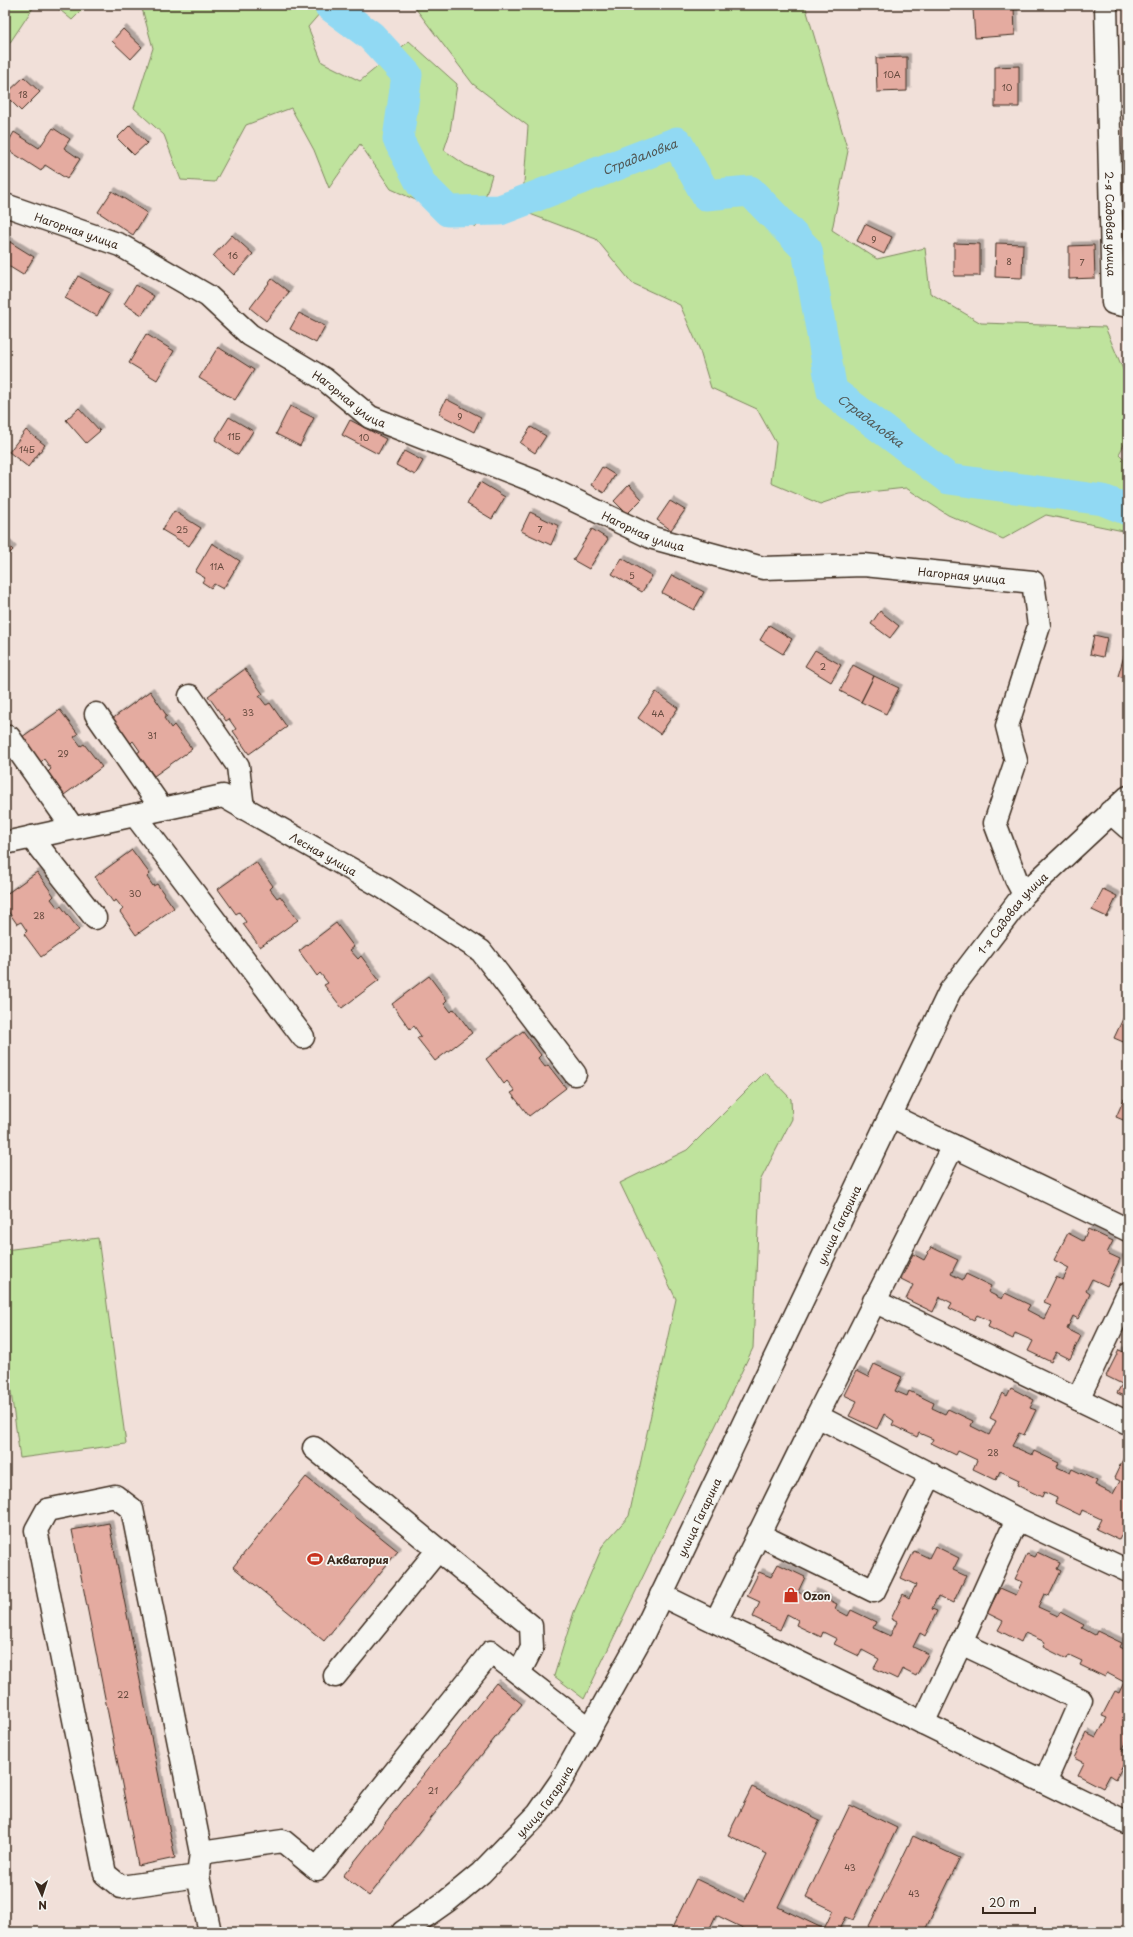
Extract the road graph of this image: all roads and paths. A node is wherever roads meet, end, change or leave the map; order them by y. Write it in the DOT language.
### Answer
graph roads {
  1 [pos="1106,5"];
  2 [pos="1119,130"];
  3 [pos="5,205"];
  4 [pos="1128,306"];
  5 [pos="190,696"];
  6 [pos="96,714"];
  7 [pos="8,737"];
  8 [pos="1128,797"];
  9 [pos="243,808"];
  10 [pos="162,809"];
  11 [pos="1110,812"];
  12 [pos="136,815"];
  13 [pos="72,828"];
  14 [pos="1128,828"];
  15 [pos="31,837"];
  16 [pos="5,843"];
  17 [pos="1024,894"];
  18 [pos="95,918"];
  19 [pos="303,1037"];
  20 [pos="923,1050"];
  21 [pos="576,1074"];
  22 [pos="890,1116"];
  23 [pos="953,1146"];
  24 [pos="1128,1230"];
  25 [pos="1128,1293"];
  26 [pos="874,1302"];
  27 [pos="1078,1399"];
  28 [pos="817,1416"];
  29 [pos="1128,1423"];
  30 [pos="314,1448"];
  31 [pos="931,1474"];
  32 [pos="1017,1519"];
  33 [pos="758,1534"];
  34 [pos="438,1550"];
  35 [pos="1128,1571"];
  36 [pos="661,1595"];
  37 [pos="716,1621"];
  38 [pos="961,1643"];
  39 [pos="519,1674"];
  40 [pos="335,1676"];
  41 [pos="923,1723"];
  42 [pos="590,1729"];
  43 [pos="1045,1782"];
  44 [pos="1128,1823"];
  45 [pos="200,1853"];
  46 [pos="198,1876"];
  47 [pos="210,1932"];
  48 [pos="403,1932"];
  1 -- 2 [label="street, 2-я Садовая улица"];
  2 -- 4 [label="street, 2-я Садовая улица"];
  3 -- 17 [label="street, Нагорная улица"];
  5 -- 9 [label="street"];
  6 -- 10 [label="street"];
  7 -- 13 [label="street"];
  8 -- 11 [label="street, 1-я Садовая улица"];
  9 -- 10 [label="street, Лесная улица"];
  9 -- 21 [label="street, Лесная улица"];
  10 -- 12 [label="street, Лесная улица"];
  11 -- 14 [label="street"];
  11 -- 17 [label="street, 1-я Садовая улица"];
  12 -- 13 [label="street, Лесная улица"];
  12 -- 19 [label="street"];
  13 -- 15 [label="street, Лесная улица"];
  15 -- 16 [label="street, Лесная улица"];
  15 -- 18 [label="street"];
  17 -- 20 [label="street, 1-я Садовая улица"];
  20 -- 22 [label="street, улица Гагарина"];
  22 -- 23 [label="street"];
  22 -- 36 [label="street, улица Гагарина"];
  23 -- 24 [label="street"];
  23 -- 26 [label="street"];
  25 -- 27 [label="street"];
  26 -- 27 [label="street"];
  26 -- 28 [label="street"];
  27 -- 29 [label="street"];
  28 -- 31 [label="street"];
  28 -- 33 [label="street"];
  30 -- 34 [label="street"];
  31 -- 32 [label="street"];
  31 -- 33 [label="street"];
  32 -- 35 [label="street"];
  32 -- 38 [label="street"];
  33 -- 37 [label="street"];
  34 -- 39 [label="street"];
  34 -- 40 [label="street"];
  36 -- 37 [label="street"];
  36 -- 42 [label="street, улица Гагарина"];
  37 -- 41 [label="street"];
  38 -- 41 [label="street"];
  38 -- 43 [label="street"];
  39 -- 42 [label="street"];
  39 -- 45 [label="street"];
  41 -- 43 [label="street"];
  42 -- 48 [label="street, улица Гагарина"];
  43 -- 44 [label="street"];
  45 -- 46 [label="street"];
  45 -- 46 [label="street"];
  46 -- 47 [label="street"];
}
